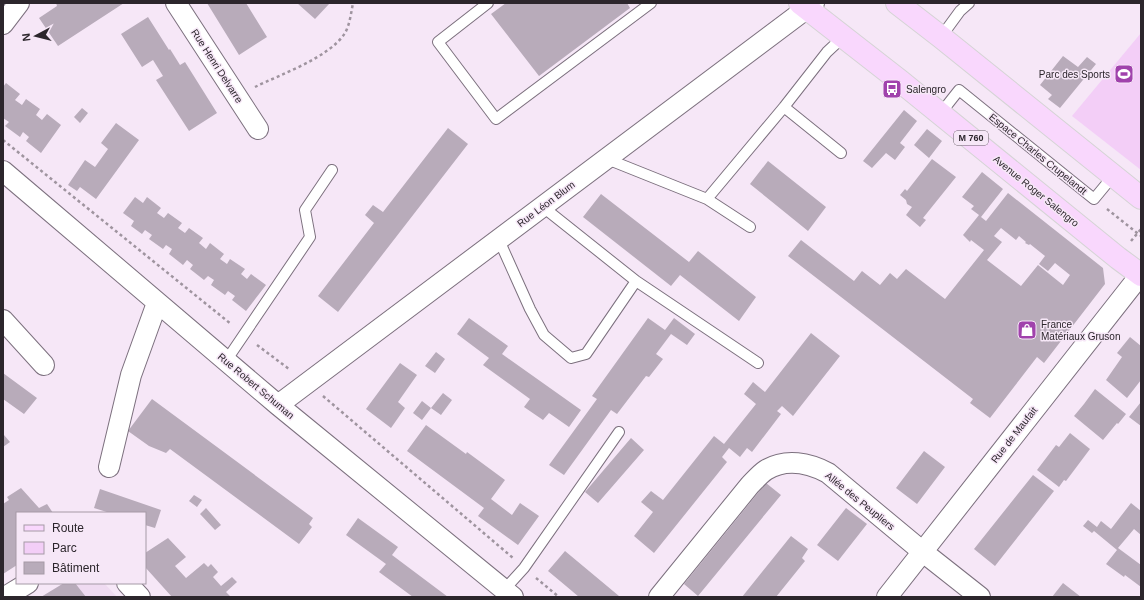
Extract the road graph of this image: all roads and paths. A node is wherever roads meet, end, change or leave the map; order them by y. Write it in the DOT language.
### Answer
graph roads {
  1 [pos="19,3"];
  2 [pos="176,3"];
  3 [pos="353,3"];
  4 [pos="488,3"];
  5 [pos="651,3"];
  6 [pos="897,3"];
  7 [pos="969,3"];
  8 [pos="807,5"];
  9 [pos="3,24"];
  10 [pos="941,36"];
  11 [pos="843,37"];
  12 [pos="237,96"];
  13 [pos="784,107"];
  14 [pos="940,114"];
  15 [pos="258,129"];
  16 [pos="3,140"];
  17 [pos="842,153"];
  18 [pos="606,159"];
  19 [pos="3,170"];
  20 [pos="332,170"];
  21 [pos="1113,176"];
  22 [pos="1141,198"];
  23 [pos="1094,199"];
  24 [pos="707,200"];
  25 [pos="543,207"];
  26 [pos="750,227"];
  27 [pos="1141,236"];
  28 [pos="499,240"];
  29 [pos="1141,274"];
  30 [pos="636,281"];
  31 [pos="157,303"];
  32 [pos="3,320"];
  33 [pos="244,335"];
  34 [pos="226,361"];
  35 [pos="758,363"];
  36 [pos="44,365"];
  37 [pos="307,383"];
  38 [pos="278,405"];
  39 [pos="619,432"];
  40 [pos="109,467"];
  41 [pos="923,552"];
  42 [pos="524,568"];
  43 [pos="26,584"];
  44 [pos="128,584"];
  45 [pos="508,593"];
  46 [pos="5,597"];
  47 [pos="140,597"];
  48 [pos="559,597"];
  49 [pos="659,597"];
  50 [pos="887,597"];
  51 [pos="980,597"];
  1 -- 9 [label="street"];
  2 -- 12 [label="street, Rue Henri Delvarre"];
  3 -- 12 [label="path"];
  4 -- 5 [label="lane"];
  6 -- 10 [label="main road"];
  7 -- 10 [label="lane"];
  8 -- 11 [label="main road, Avenue Roger Salengro / M 760"];
  8 -- 18 [label="street, Rue Léon Blum"];
  10 -- 21 [label="main road"];
  11 -- 13 [label="lane"];
  11 -- 14 [label="main road, Avenue Roger Salengro / M 760"];
  12 -- 15 [label="street, Rue Henri Delvarre"];
  13 -- 17 [label="lane"];
  13 -- 24 [label="lane"];
  14 -- 23 [label="lane, Espace Charles Crupelandt"];
  14 -- 29 [label="main road, Avenue Roger Salengro / M 760"];
  16 -- 33 [label="path"];
  18 -- 24 [label="lane"];
  18 -- 25 [label="street, Rue Léon Blum"];
  19 -- 31 [label="street, Rue Robert Schuman"];
  20 -- 33 [label="lane"];
  21 -- 22 [label="main road"];
  21 -- 23 [label="lane"];
  23 -- 27 [label="path, Espace Charles Crupelandt"];
  24 -- 26 [label="lane"];
  25 -- 28 [label="street, Rue Léon Blum"];
  25 -- 30 [label="lane"];
  28 -- 30 [label="lane"];
  28 -- 37 [label="street, Rue Léon Blum"];
  29 -- 41 [label="street, Rue de Maufait"];
  30 -- 35 [label="lane"];
  31 -- 34 [label="street, Rue Robert Schuman"];
  31 -- 40 [label="street"];
  32 -- 36 [label="street"];
  33 -- 34 [label="lane"];
  33 -- 37 [label="path"];
  34 -- 38 [label="street, Rue Robert Schuman"];
  37 -- 38 [label="street, Rue Léon Blum"];
  37 -- 42 [label="path"];
  38 -- 45 [label="street, Rue Robert Schuman"];
  39 -- 42 [label="lane"];
  41 -- 49 [label="street, Allée des Peupliers"];
  41 -- 50 [label="street, Rue de Maufait"];
  41 -- 51 [label="street, Allée des Peupliers"];
  42 -- 45 [label="lane"];
  42 -- 48 [label="path"];
  43 -- 46 [label="street"];
  44 -- 47 [label="street"];
}
